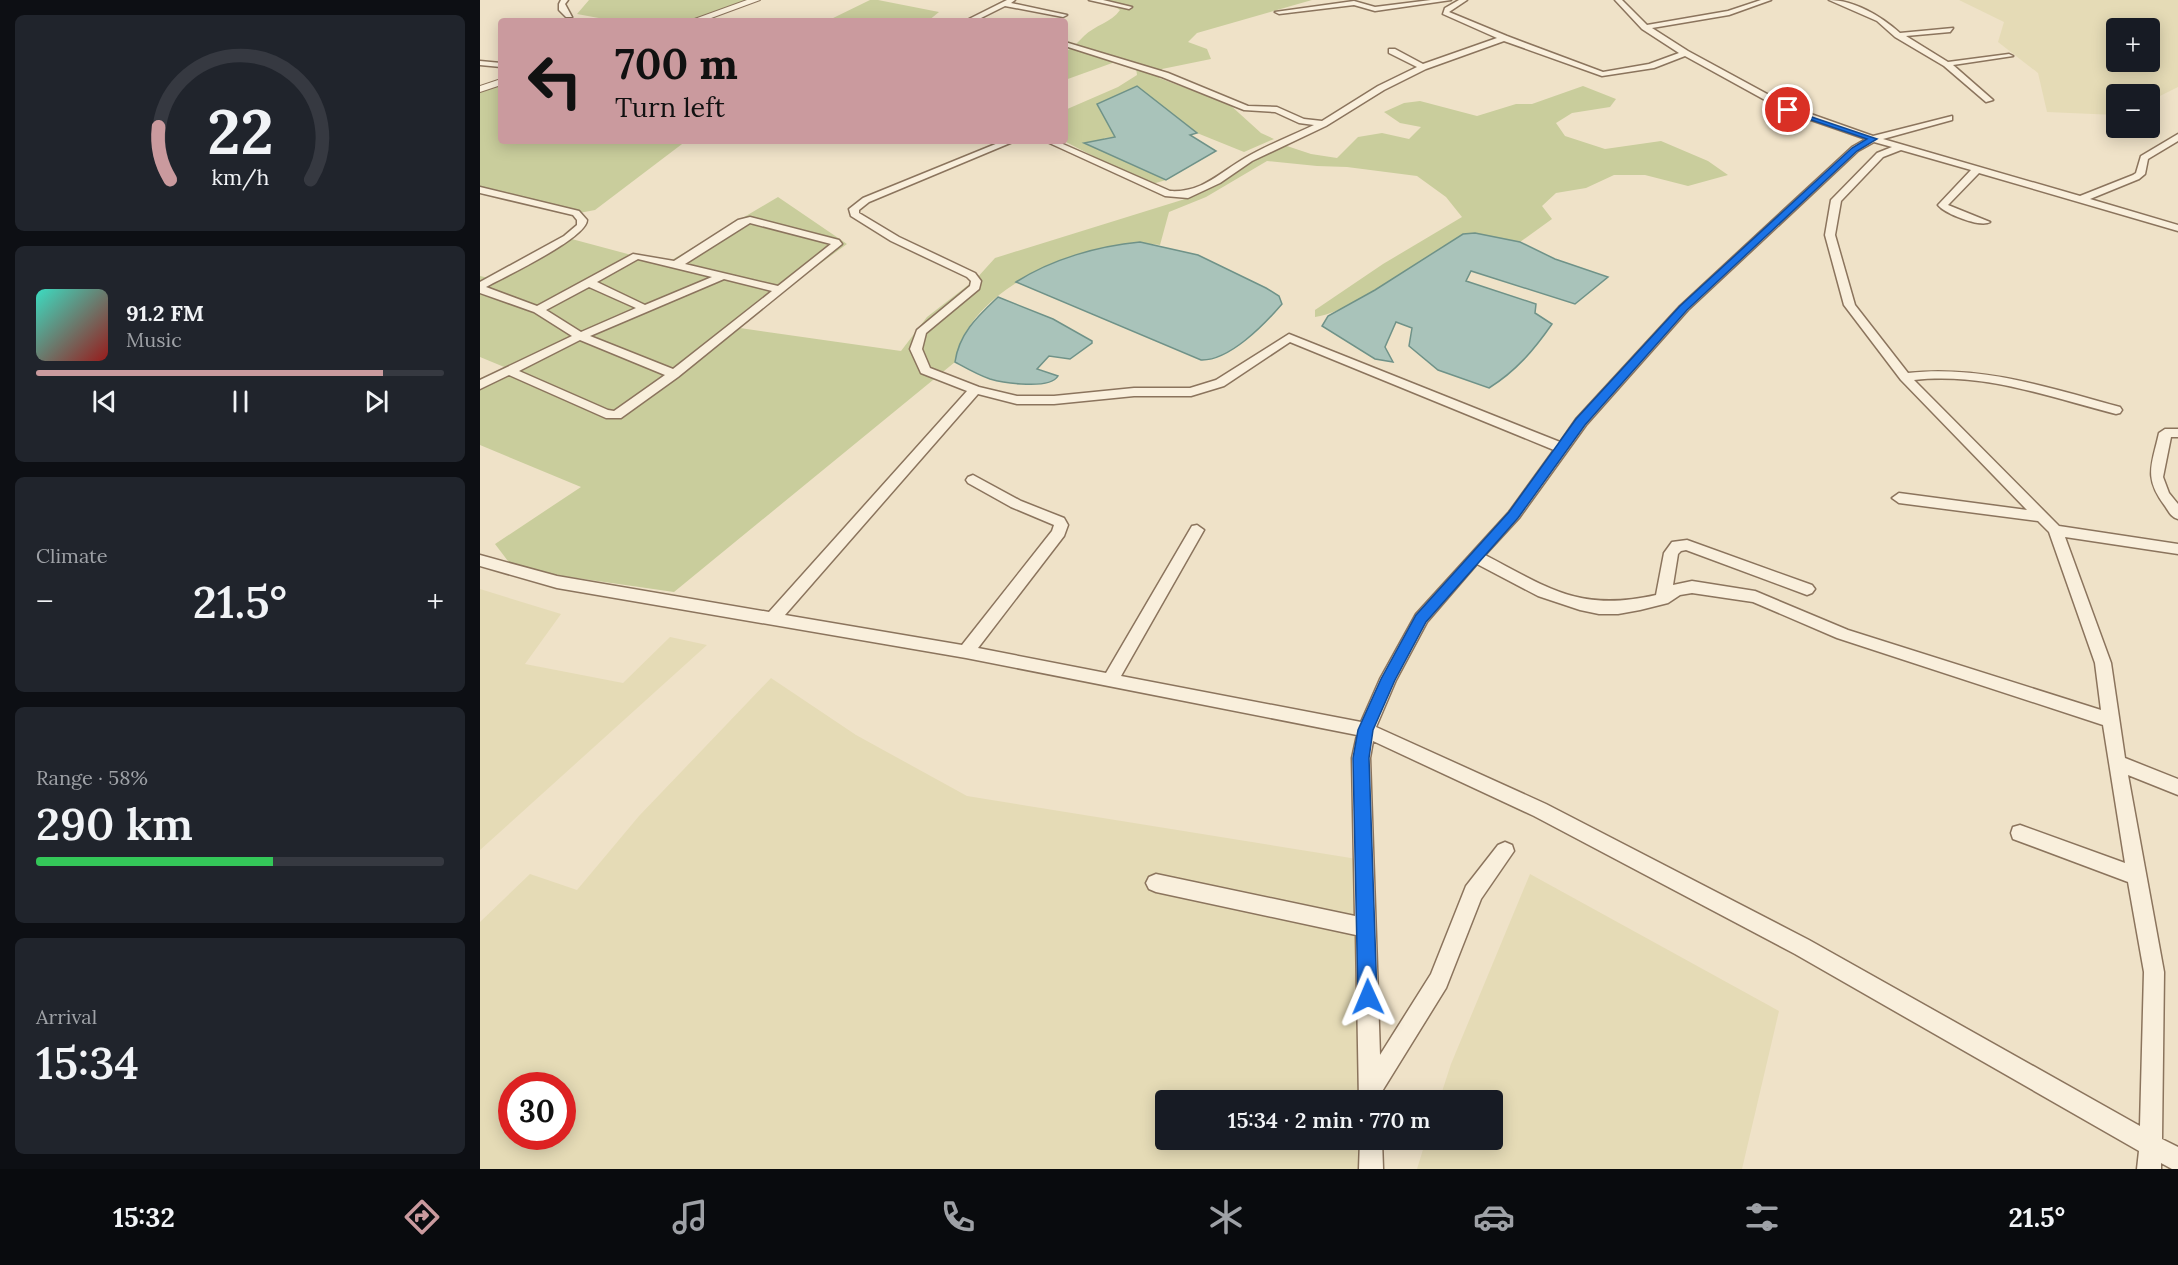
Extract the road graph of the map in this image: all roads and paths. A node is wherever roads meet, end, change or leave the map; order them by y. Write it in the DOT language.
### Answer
graph roads {
  1 [pos="565,0"];
  2 [pos="756,0"];
  3 [pos="1012,0"];
  4 [pos="1092,0"];
  5 [pos="1400,0"];
  6 [pos="1448,0"];
  7 [pos="1464,0"];
  8 [pos="1618,0"];
  9 [pos="1768,0"];
  10 [pos="1832,0"];
  11 [pos="1004,4"];
  12 [pos="1408,5"];
  13 [pos="1129,7"];
  14 [pos="1279,12"];
  15 [pos="569,15"];
  16 [pos="1063,15"];
  17 [pos="703,18"];
  18 [pos="975,18"];
  19 [pos="1644,27"];
  20 [pos="1950,30"];
  21 [pos="1898,35"];
  22 [pos="1504,38"];
  23 [pos="1068,45"];
  24 [pos="1392,51"];
  25 [pos="1685,53"];
  26 [pos="2009,56"];
  27 [pos="480,63"];
  28 [pos="1947,64"];
  29 [pos="498,65"];
  30 [pos="1424,68"];
  31 [pos="498,83"];
  32 [pos="480,89"];
  33 [pos="1989,100"];
  34 [pos="1948,118"];
  35 [pos="1323,124"];
  36 [pos="2178,136"];
  37 [pos="1873,139"];
  38 [pos="1004,144"];
  39 [pos="1056,144"];
  40 [pos="1900,147"];
  41 [pos="1978,168"];
  42 [pos="480,190"];
  43 [pos="2082,199"];
  44 [pos="1985,222"];
  45 [pos="2178,228"];
  46 [pos="676,265"];
  47 [pos="723,276"];
  48 [pos="588,282"];
  49 [pos="480,288"];
  50 [pos="779,289"];
  51 [pos="644,308"];
  52 [pos="538,310"];
  53 [pos="580,336"];
  54 [pos="507,370"];
  55 [pos="674,374"];
  56 [pos="1905,377"];
  57 [pos="480,385"];
  58 [pos="975,390"];
  59 [pos="2116,410"];
  60 [pos="2178,433"];
  61 [pos="1562,448"];
  62 [pos="973,480"];
  63 [pos="1899,498"];
  64 [pos="2178,514"];
  65 [pos="2043,517"];
  66 [pos="1197,530"];
  67 [pos="2055,530"];
  68 [pos="2178,549"];
  69 [pos="1475,556"];
  70 [pos="480,560"];
  71 [pos="1807,589"];
  72 [pos="1663,599"];
  73 [pos="774,617"];
  74 [pos="966,652"];
  75 [pos="1110,680"];
  76 [pos="2112,721"];
  77 [pos="1366,730"];
  78 [pos="2117,764"];
  79 [pos="2178,787"];
  80 [pos="2020,833"];
  81 [pos="1504,851"];
  82 [pos="2137,876"];
  83 [pos="1156,883"];
  84 [pos="1366,928"];
  85 [pos="1370,1090"];
  86 [pos="1374,1090"];
  87 [pos="2151,1145"];
  88 [pos="1371,1150"];
  89 [pos="2178,1160"];
  90 [pos="1371,1169"];
  91 [pos="2149,1169"];
  1 -- 15 [label="street"];
  2 -- 17 [label="street"];
  3 -- 11 [label="street"];
  4 -- 13 [label="street"];
  5 -- 12 [label="street"];
  6 -- 12 [label="street"];
  7 -- 22 [label="street"];
  8 -- 19 [label="street"];
  9 -- 19 [label="street"];
  10 -- 21 [label="street"];
  11 -- 16 [label="street"];
  11 -- 18 [label="street"];
  12 -- 14 [label="street"];
  19 -- 25 [label="street"];
  20 -- 21 [label="street"];
  21 -- 28 [label="street"];
  22 -- 25 [label="street"];
  22 -- 30 [label="street"];
  23 -- 35 [label="street"];
  24 -- 30 [label="street"];
  25 -- 37 [label="street"];
  26 -- 28 [label="street"];
  27 -- 29 [label="street"];
  28 -- 33 [label="street"];
  30 -- 35 [label="street"];
  31 -- 32 [label="street"];
  34 -- 37 [label="street"];
  35 -- 39 [label="street"];
  36 -- 43 [label="street"];
  37 -- 40 [label="street"];
  37 -- 61 [label="street"];
  38 -- 58 [label="street"];
  40 -- 41 [label="street"];
  40 -- 56 [label="street"];
  41 -- 43 [label="street"];
  41 -- 44 [label="street"];
  42 -- 49 [label="street"];
  43 -- 45 [label="street"];
  46 -- 47 [label="street"];
  46 -- 48 [label="street"];
  46 -- 50 [label="street"];
  47 -- 50 [label="street"];
  47 -- 51 [label="street"];
  48 -- 51 [label="street"];
  48 -- 52 [label="street"];
  49 -- 52 [label="street"];
  50 -- 55 [label="street"];
  51 -- 53 [label="street"];
  52 -- 53 [label="street"];
  53 -- 54 [label="street"];
  53 -- 55 [label="street"];
  54 -- 55 [label="street"];
  54 -- 57 [label="street"];
  56 -- 59 [label="street"];
  56 -- 65 [label="street"];
  58 -- 61 [label="street"];
  58 -- 73 [label="street"];
  60 -- 64 [label="street"];
  61 -- 69 [label="street"];
  62 -- 74 [label="street"];
  63 -- 65 [label="street"];
  65 -- 67 [label="street"];
  66 -- 75 [label="street"];
  67 -- 68 [label="street"];
  67 -- 76 [label="street"];
  69 -- 72 [label="street"];
  69 -- 77 [label="street"];
  70 -- 73 [label="street"];
  71 -- 72 [label="street"];
  72 -- 76 [label="street"];
  73 -- 74 [label="street"];
  74 -- 75 [label="street"];
  75 -- 77 [label="street"];
  76 -- 78 [label="street"];
  77 -- 84 [label="street"];
  77 -- 87 [label="street"];
  78 -- 79 [label="street"];
  78 -- 82 [label="street"];
  80 -- 82 [label="street"];
  81 -- 86 [label="street"];
  82 -- 87 [label="street"];
  83 -- 84 [label="street"];
  84 -- 85 [label="street"];
  87 -- 89 [label="street"];
  87 -- 91 [label="street"];
  88 -- 90 [label="street"];
}
